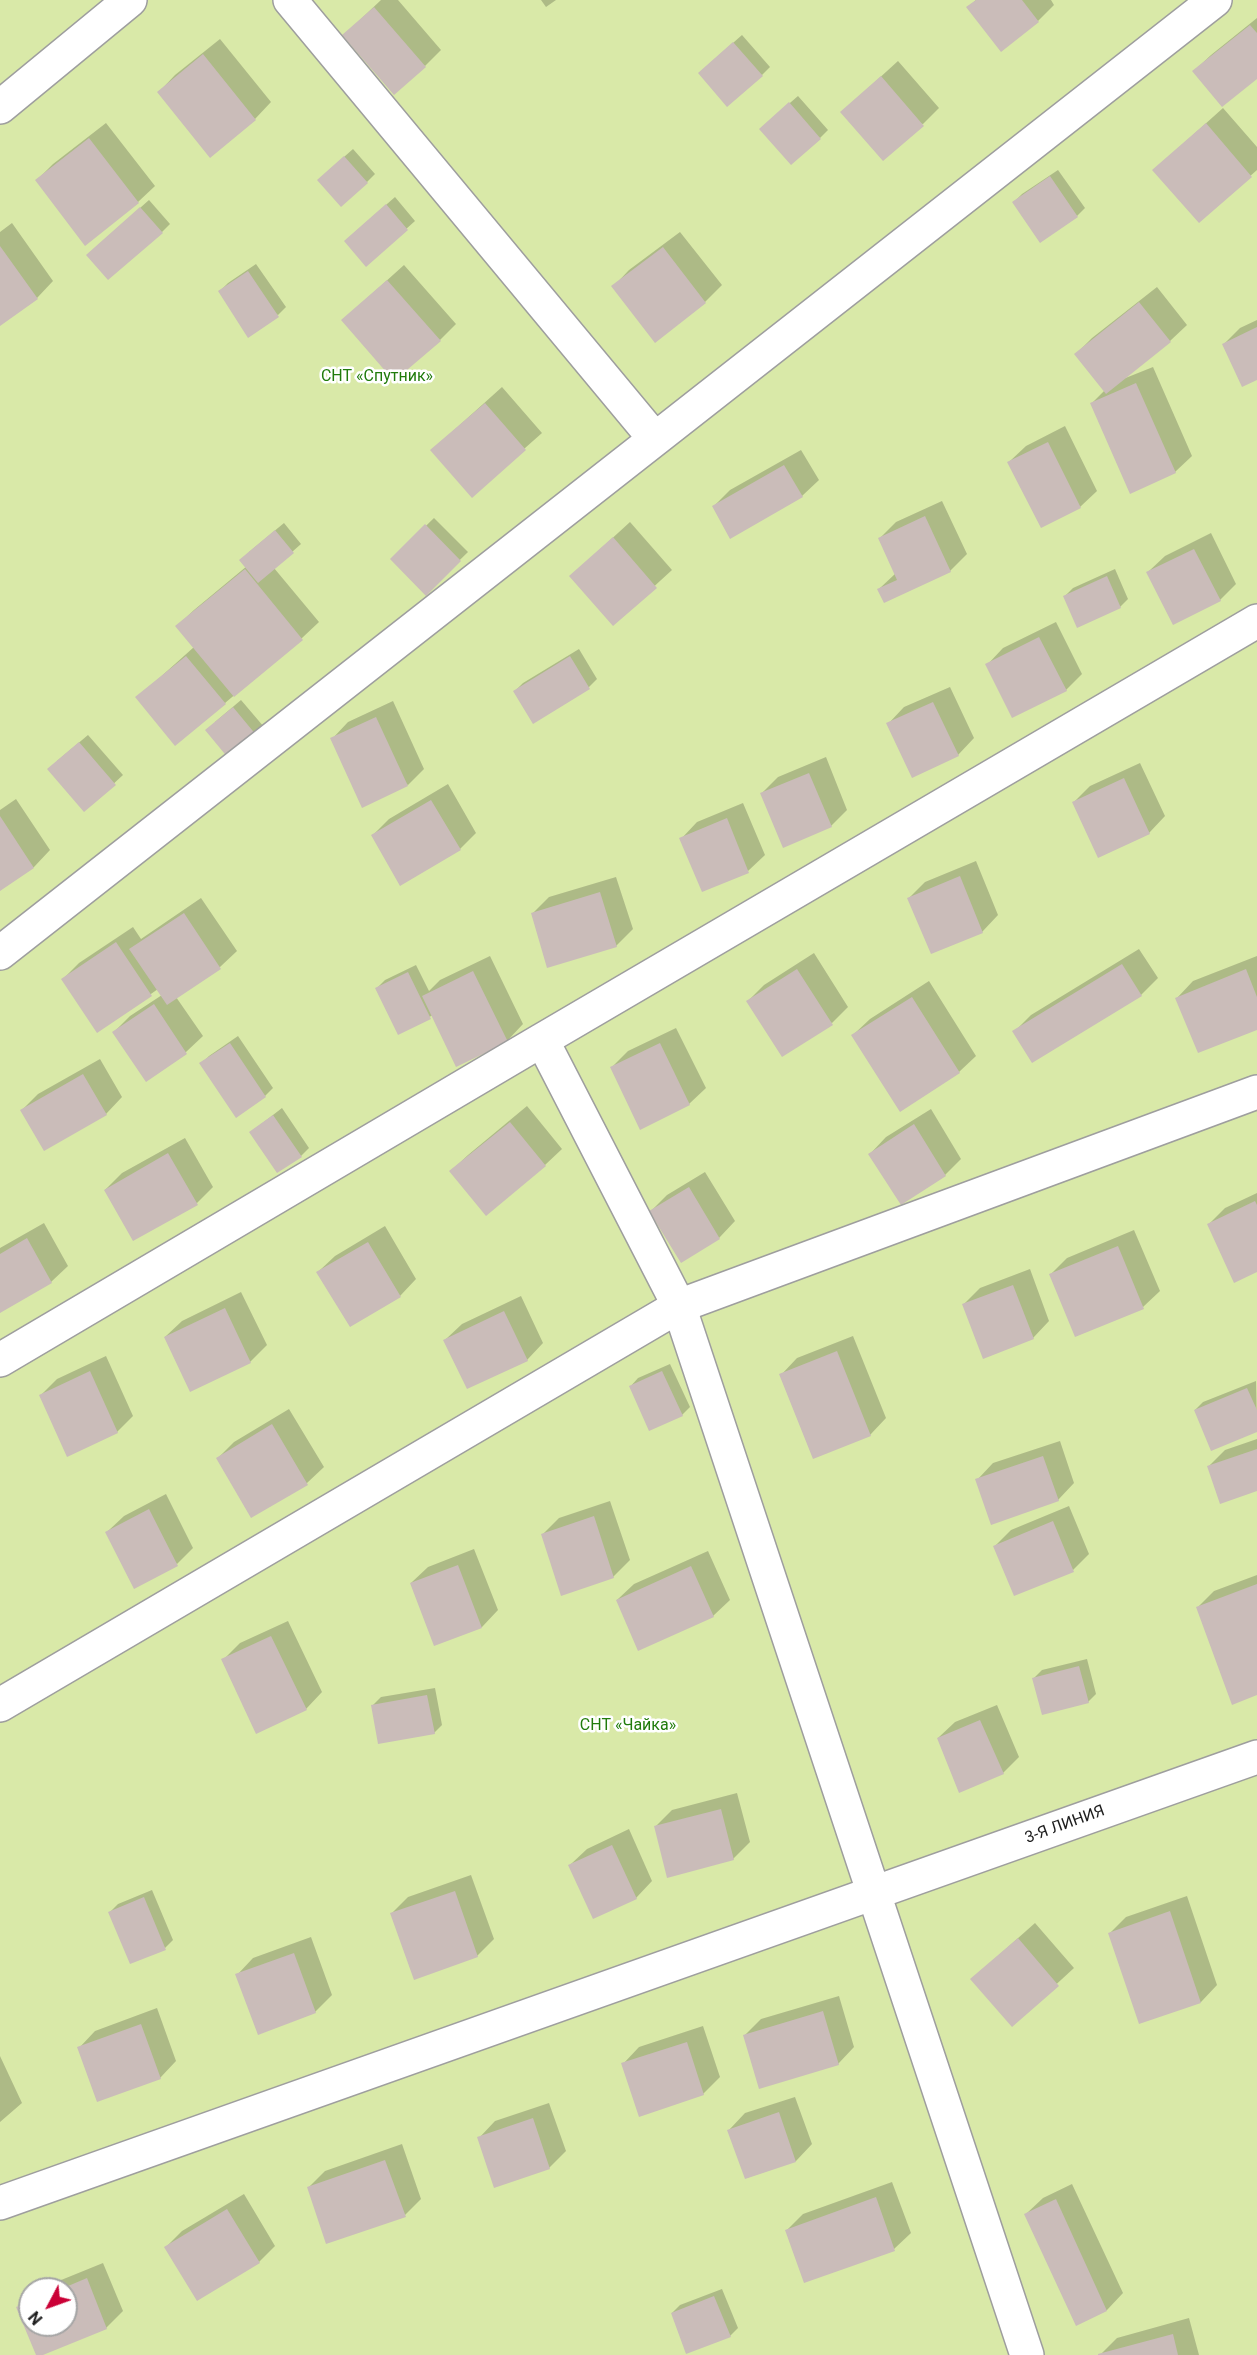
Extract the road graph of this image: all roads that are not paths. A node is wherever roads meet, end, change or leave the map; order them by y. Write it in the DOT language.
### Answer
graph roads {
  1 [pos="130,0"];
  2 [pos="290,0"];
  3 [pos="1215,0"];
  4 [pos="0,107"];
  5 [pos="655,439"];
  6 [pos="1257,621"];
  7 [pos="0,953"];
  8 [pos="542,1040"];
  9 [pos="1257,1092"];
  10 [pos="679,1306"];
  11 [pos="0,1360"];
  12 [pos="0,1705"];
  13 [pos="1257,1757"];
  14 [pos="874,1893"];
  15 [pos="0,2203"];
  16 [pos="1027,2355"];
  1 -- 4 [label="street"];
  2 -- 5 [label="street"];
  3 -- 5 [label="street"];
  5 -- 7 [label="street"];
  6 -- 8 [label="street"];
  8 -- 10 [label="street"];
  8 -- 11 [label="street"];
  9 -- 10 [label="street"];
  10 -- 12 [label="street"];
  10 -- 14 [label="street"];
  13 -- 14 [label="street, 3-Я ЛИНИЯ"];
  14 -- 15 [label="street, 3-Я ЛИНИЯ"];
  14 -- 16 [label="street"];
}
